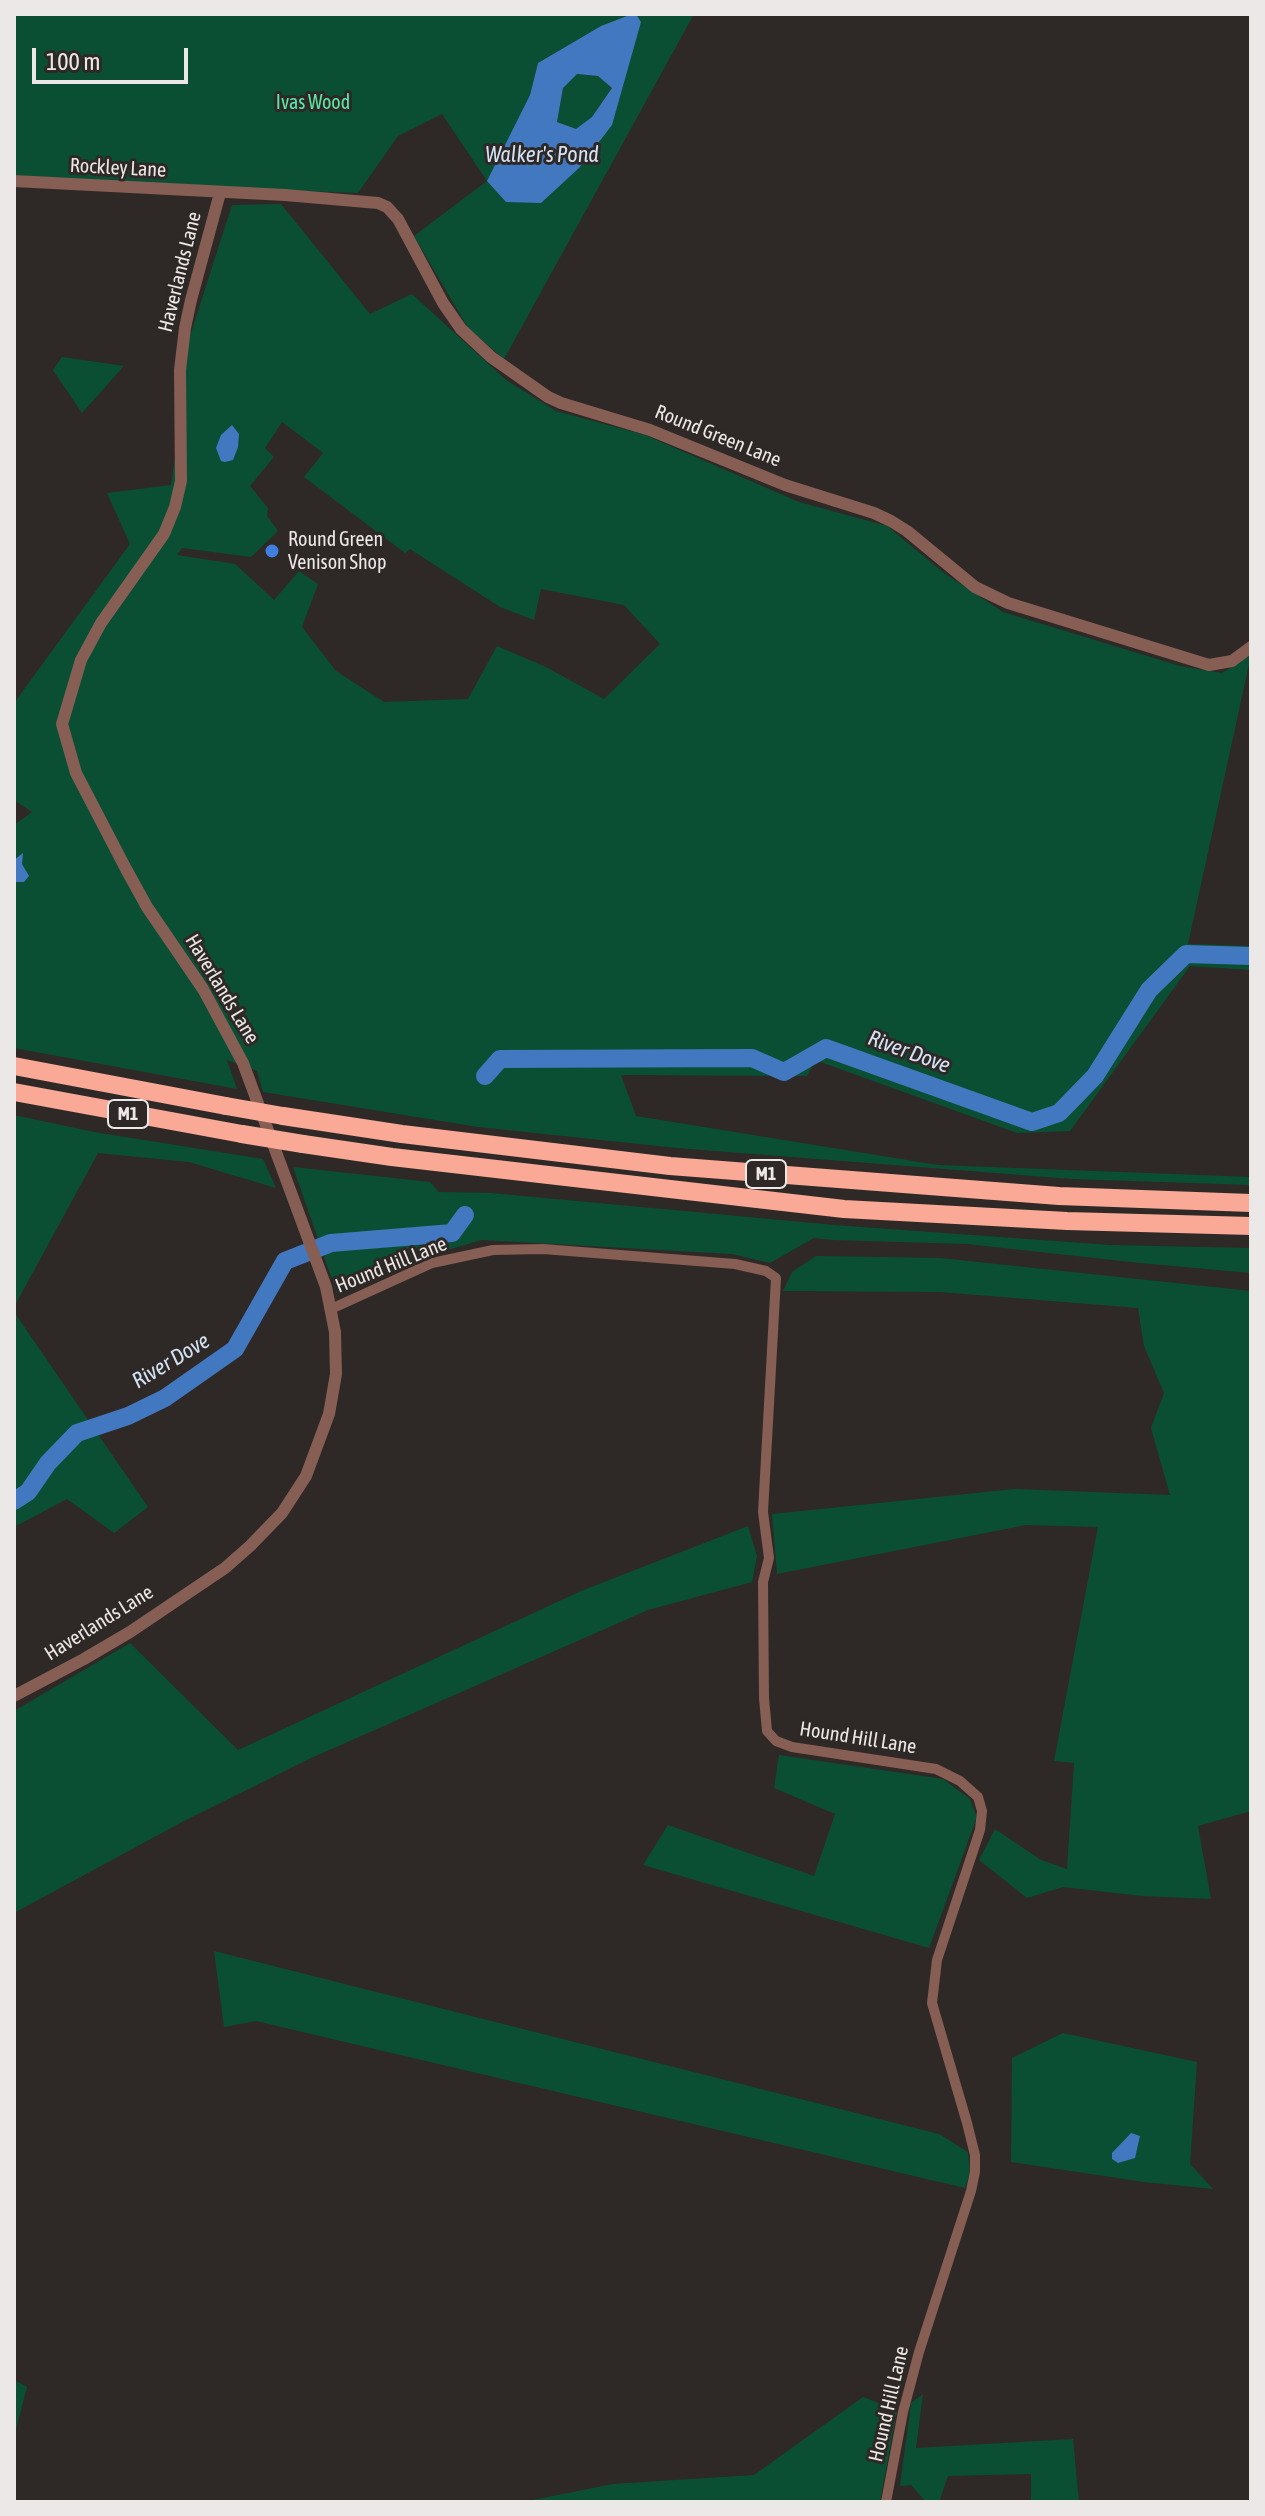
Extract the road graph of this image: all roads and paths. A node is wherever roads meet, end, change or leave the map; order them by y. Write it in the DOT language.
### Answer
graph roads {
  1 [pos="14,181"];
  2 [pos="220,193"];
  3 [pos="1251,647"];
  4 [pos="14,1066"];
  5 [pos="14,1092"];
  6 [pos="1251,1203"];
  7 [pos="1251,1226"];
  8 [pos="331,1309"];
  9 [pos="14,1696"];
  10 [pos="886,2502"];
  1 -- 2 [label="street, Rockley Lane"];
  2 -- 3 [label="street, Round Green Lane"];
  2 -- 8 [label="street, Haverlands Lane"];
  4 -- 6 [label="highway, M1, bridge"];
  5 -- 7 [label="highway, M1, bridge"];
  8 -- 9 [label="street, Haverlands Lane"];
  8 -- 10 [label="street, Hound Hill Lane"];
}
